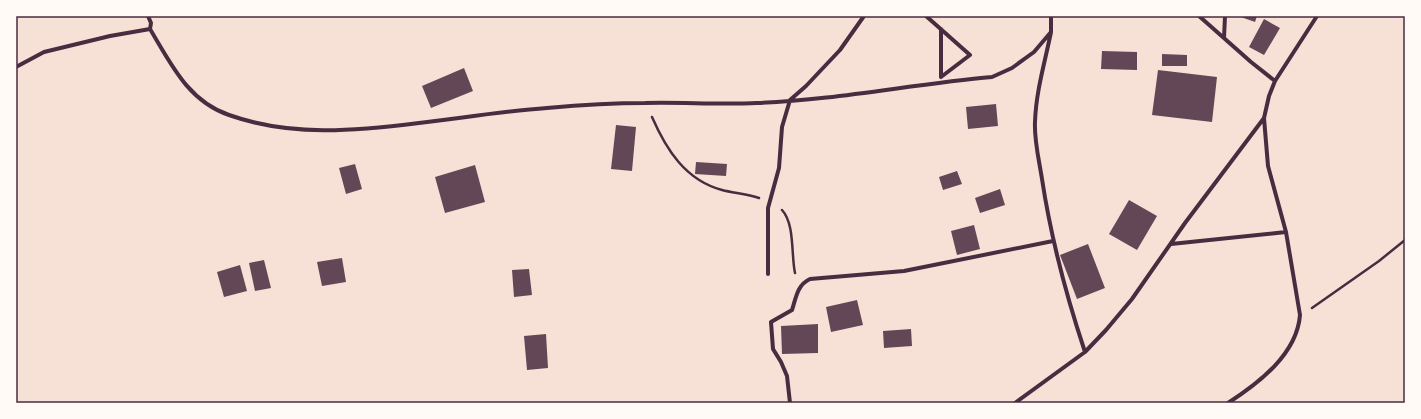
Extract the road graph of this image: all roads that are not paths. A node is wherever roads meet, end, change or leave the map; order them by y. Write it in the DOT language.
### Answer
graph roads {
  1 [pos="148,16"];
  2 [pos="864,16"];
  3 [pos="926,16"];
  4 [pos="1051,16"];
  5 [pos="1199,16"];
  6 [pos="1224,16"];
  7 [pos="1317,16"];
  8 [pos="150,29"];
  9 [pos="941,29"];
  10 [pos="1051,32"];
  11 [pos="1224,38"];
  12 [pos="16,67"];
  13 [pos="1275,81"];
  14 [pos="790,100"];
  15 [pos="1264,118"];
  16 [pos="1286,232"];
  17 [pos="1053,241"];
  18 [pos="1171,244"];
  19 [pos="768,274"];
  20 [pos="1085,352"];
  21 [pos="790,403"];
  22 [pos="1015,403"];
  23 [pos="1228,403"];
  1 -- 8 [label="street"];
  2 -- 14 [label="street"];
  3 -- 9 [label="street"];
  4 -- 10 [label="street"];
  5 -- 11 [label="street"];
  6 -- 11 [label="street"];
  7 -- 13 [label="street"];
  8 -- 12 [label="street"];
  8 -- 14 [label="street"];
  9 -- 9 [label="street"];
  10 -- 14 [label="street"];
  10 -- 17 [label="street"];
  11 -- 13 [label="street"];
  13 -- 15 [label="street"];
  14 -- 19 [label="street"];
  15 -- 16 [label="street"];
  15 -- 18 [label="street"];
  16 -- 18 [label="street"];
  16 -- 23 [label="street"];
  17 -- 20 [label="street"];
  17 -- 21 [label="street"];
  18 -- 20 [label="street"];
  20 -- 22 [label="street"];
}
